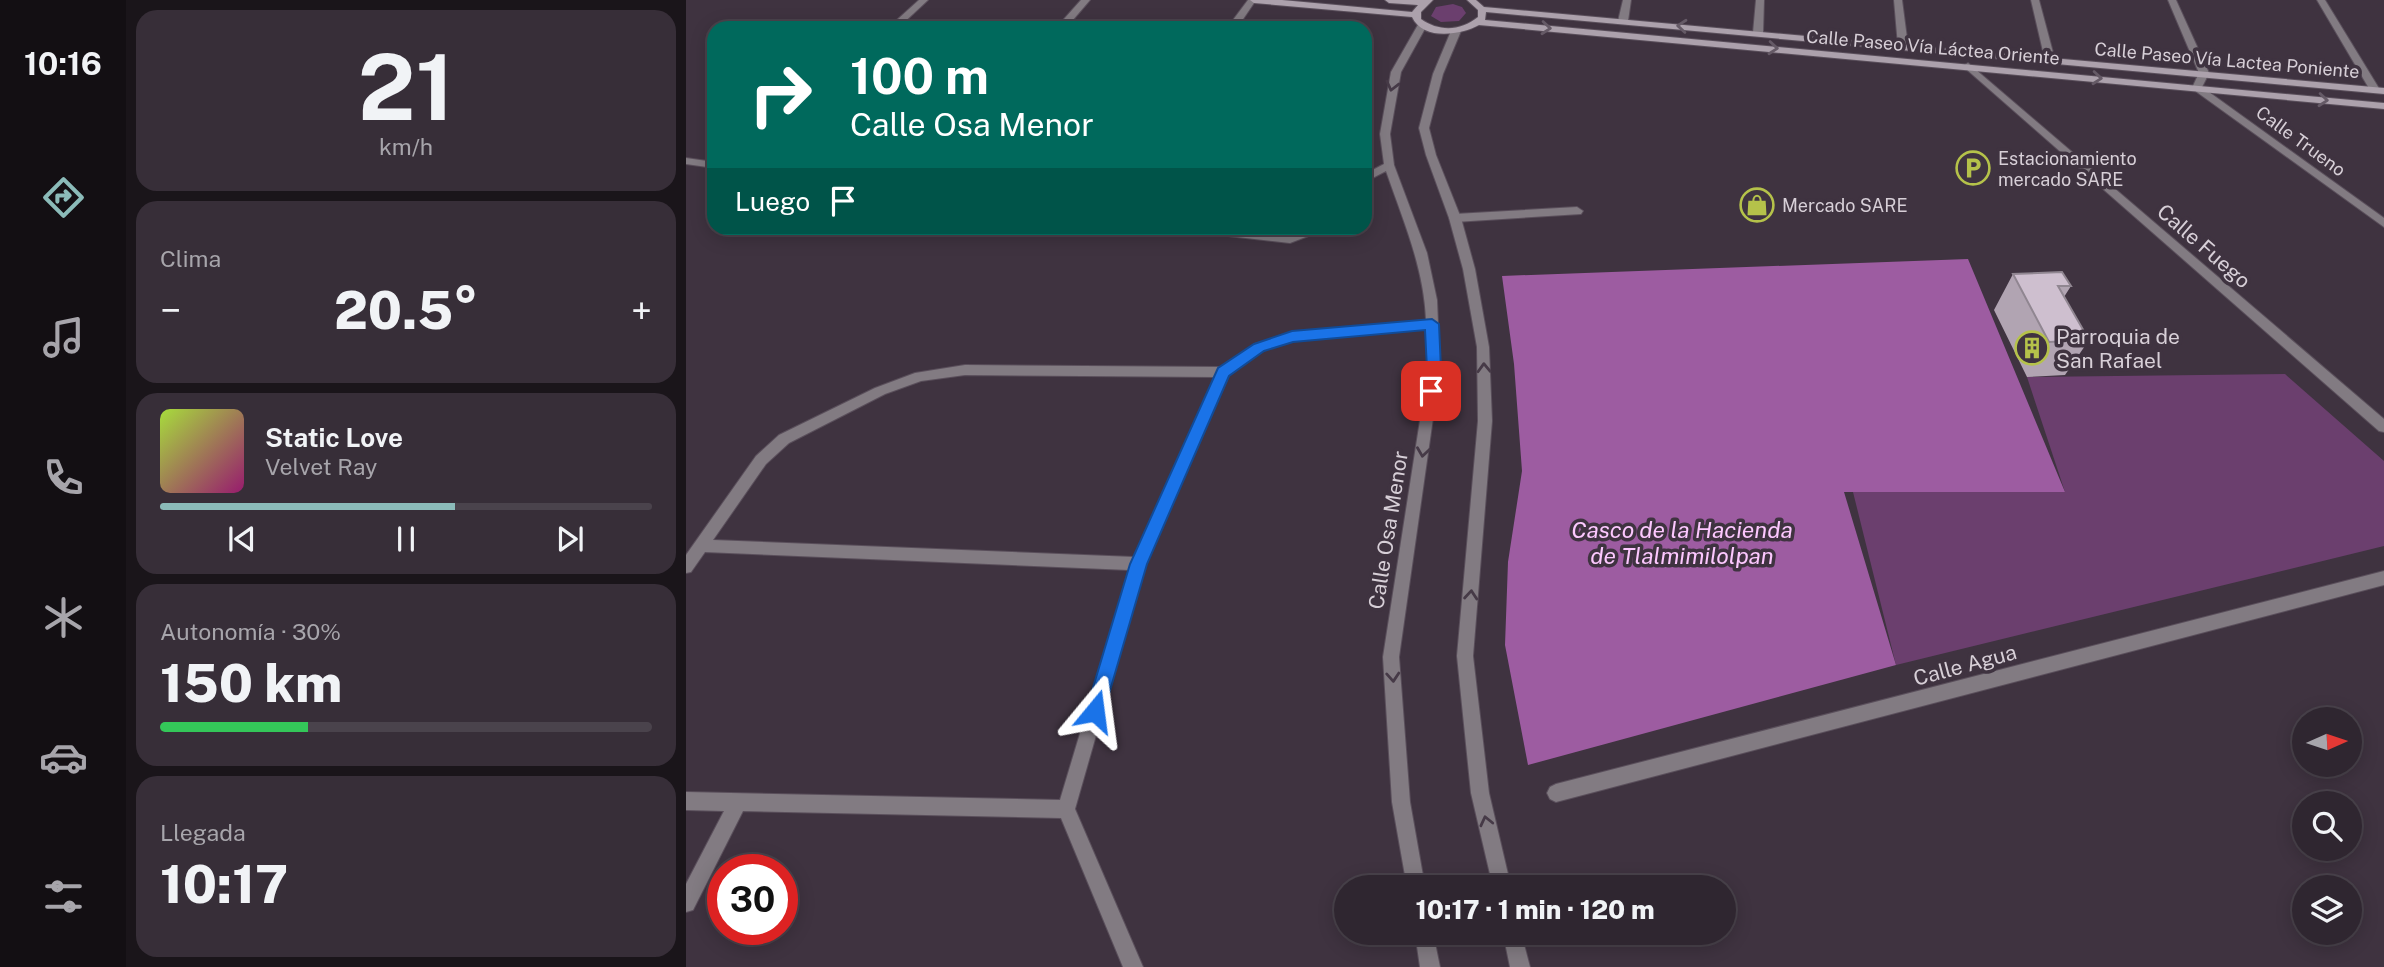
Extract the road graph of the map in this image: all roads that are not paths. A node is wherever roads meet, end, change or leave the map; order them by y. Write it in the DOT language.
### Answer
graph roads {
  1 [pos="924,0"];
  2 [pos="1086,0"];
  3 [pos="1253,0"];
  4 [pos="1389,0"];
  5 [pos="1471,0"];
  6 [pos="1627,0"];
  7 [pos="1760,0"];
  8 [pos="1898,0"];
  9 [pos="2035,0"];
  10 [pos="2172,0"];
  11 [pos="2320,0"];
  12 [pos="1426,2"];
  13 [pos="1482,9"];
  14 [pos="1419,20"];
  15 [pos="901,21"];
  16 [pos="1067,21"];
  17 [pos="1237,21"];
  18 [pos="1623,21"];
  19 [pos="1478,22"];
  20 [pos="1456,31"];
  21 [pos="1758,33"];
  22 [pos="1903,46"];
  23 [pos="2050,60"];
  24 [pos="1968,66"];
  25 [pos="2204,73"];
  26 [pos="2197,88"];
  27 [pos="2380,90"];
  28 [pos="2384,106"];
  29 [pos="686,162"];
  30 [pos="707,165"];
  31 [pos="1389,165"];
  32 [pos="1372,175"];
  33 [pos="1577,211"];
  34 [pos="1455,218"];
  35 [pos="2384,223"];
  36 [pos="1255,235"];
  37 [pos="1300,235"];
  38 [pos="1432,324"];
  39 [pos="1224,372"];
  40 [pos="2384,427"];
  41 [pos="701,546"];
  42 [pos="1138,564"];
  43 [pos="686,567"];
  44 [pos="2384,578"];
  45 [pos="1556,793"];
  46 [pos="686,801"];
  47 [pos="738,802"];
  48 [pos="1066,808"];
  49 [pos="1414,875"];
  50 [pos="1499,875"];
  51 [pos="686,903"];
  52 [pos="1426,945"];
  53 [pos="1515,945"];
  54 [pos="1133,967"];
  55 [pos="1430,967"];
  56 [pos="1520,967"];
  1 -- 15 [label="street"];
  2 -- 16 [label="street"];
  3 -- 14 [label="street"];
  3 -- 17 [label="street"];
  4 -- 12 [label="street"];
  5 -- 13 [label="street"];
  6 -- 18 [label="street"];
  7 -- 21 [label="street"];
  8 -- 22 [label="street"];
  9 -- 23 [label="street"];
  10 -- 25 [label="street"];
  11 -- 27 [label="street"];
  12 -- 14 [label="street"];
  13 -- 18 [label="street, Calle Paseo Vía Lactea Poniente"];
  13 -- 19 [label="street"];
  14 -- 20 [label="street"];
  14 -- 31 [label="street, Calle Osa Menor, one-way"];
  21 -- 18 [label="street, Calle Paseo Vía Lactea Poniente, one-way"];
  19 -- 20 [label="street"];
  19 -- 24 [label="street, Calle Paseo Vía Láctea Oriente, one-way"];
  20 -- 34 [label="street"];
  21 -- 22 [label="street, Calle Paseo Vía Lactea Poniente"];
  22 -- 23 [label="street, Calle Paseo Vía Lactea Poniente"];
  23 -- 25 [label="street, Calle Paseo Vía Lactea Poniente"];
  24 -- 26 [label="street, Calle Paseo Vía Láctea Oriente, one-way"];
  24 -- 40 [label="street, Calle Fuego"];
  25 -- 26 [label="street"];
  25 -- 27 [label="street, Calle Paseo Vía Lactea Poniente"];
  26 -- 28 [label="street, Calle Paseo Vía Láctea Oriente, one-way"];
  26 -- 35 [label="street, Calle Trueno"];
  29 -- 30 [label="street"];
  31 -- 32 [label="street"];
  31 -- 38 [label="street, Calle Osa Menor"];
  33 -- 34 [label="street"];
  50 -- 34 [label="street, one-way"];
  36 -- 37 [label="street"];
  38 -- 39 [label="street"];
  38 -- 49 [label="street, Calle Osa Menor, one-way"];
  39 -- 41 [label="street"];
  39 -- 42 [label="street"];
  41 -- 42 [label="street"];
  41 -- 43 [label="street"];
  42 -- 48 [label="street"];
  44 -- 45 [label="street, Calle Agua"];
  46 -- 47 [label="street"];
  47 -- 48 [label="street"];
  47 -- 51 [label="street"];
  48 -- 54 [label="street"];
  52 -- 55 [label="street"];
  53 -- 56 [label="street"];
}
